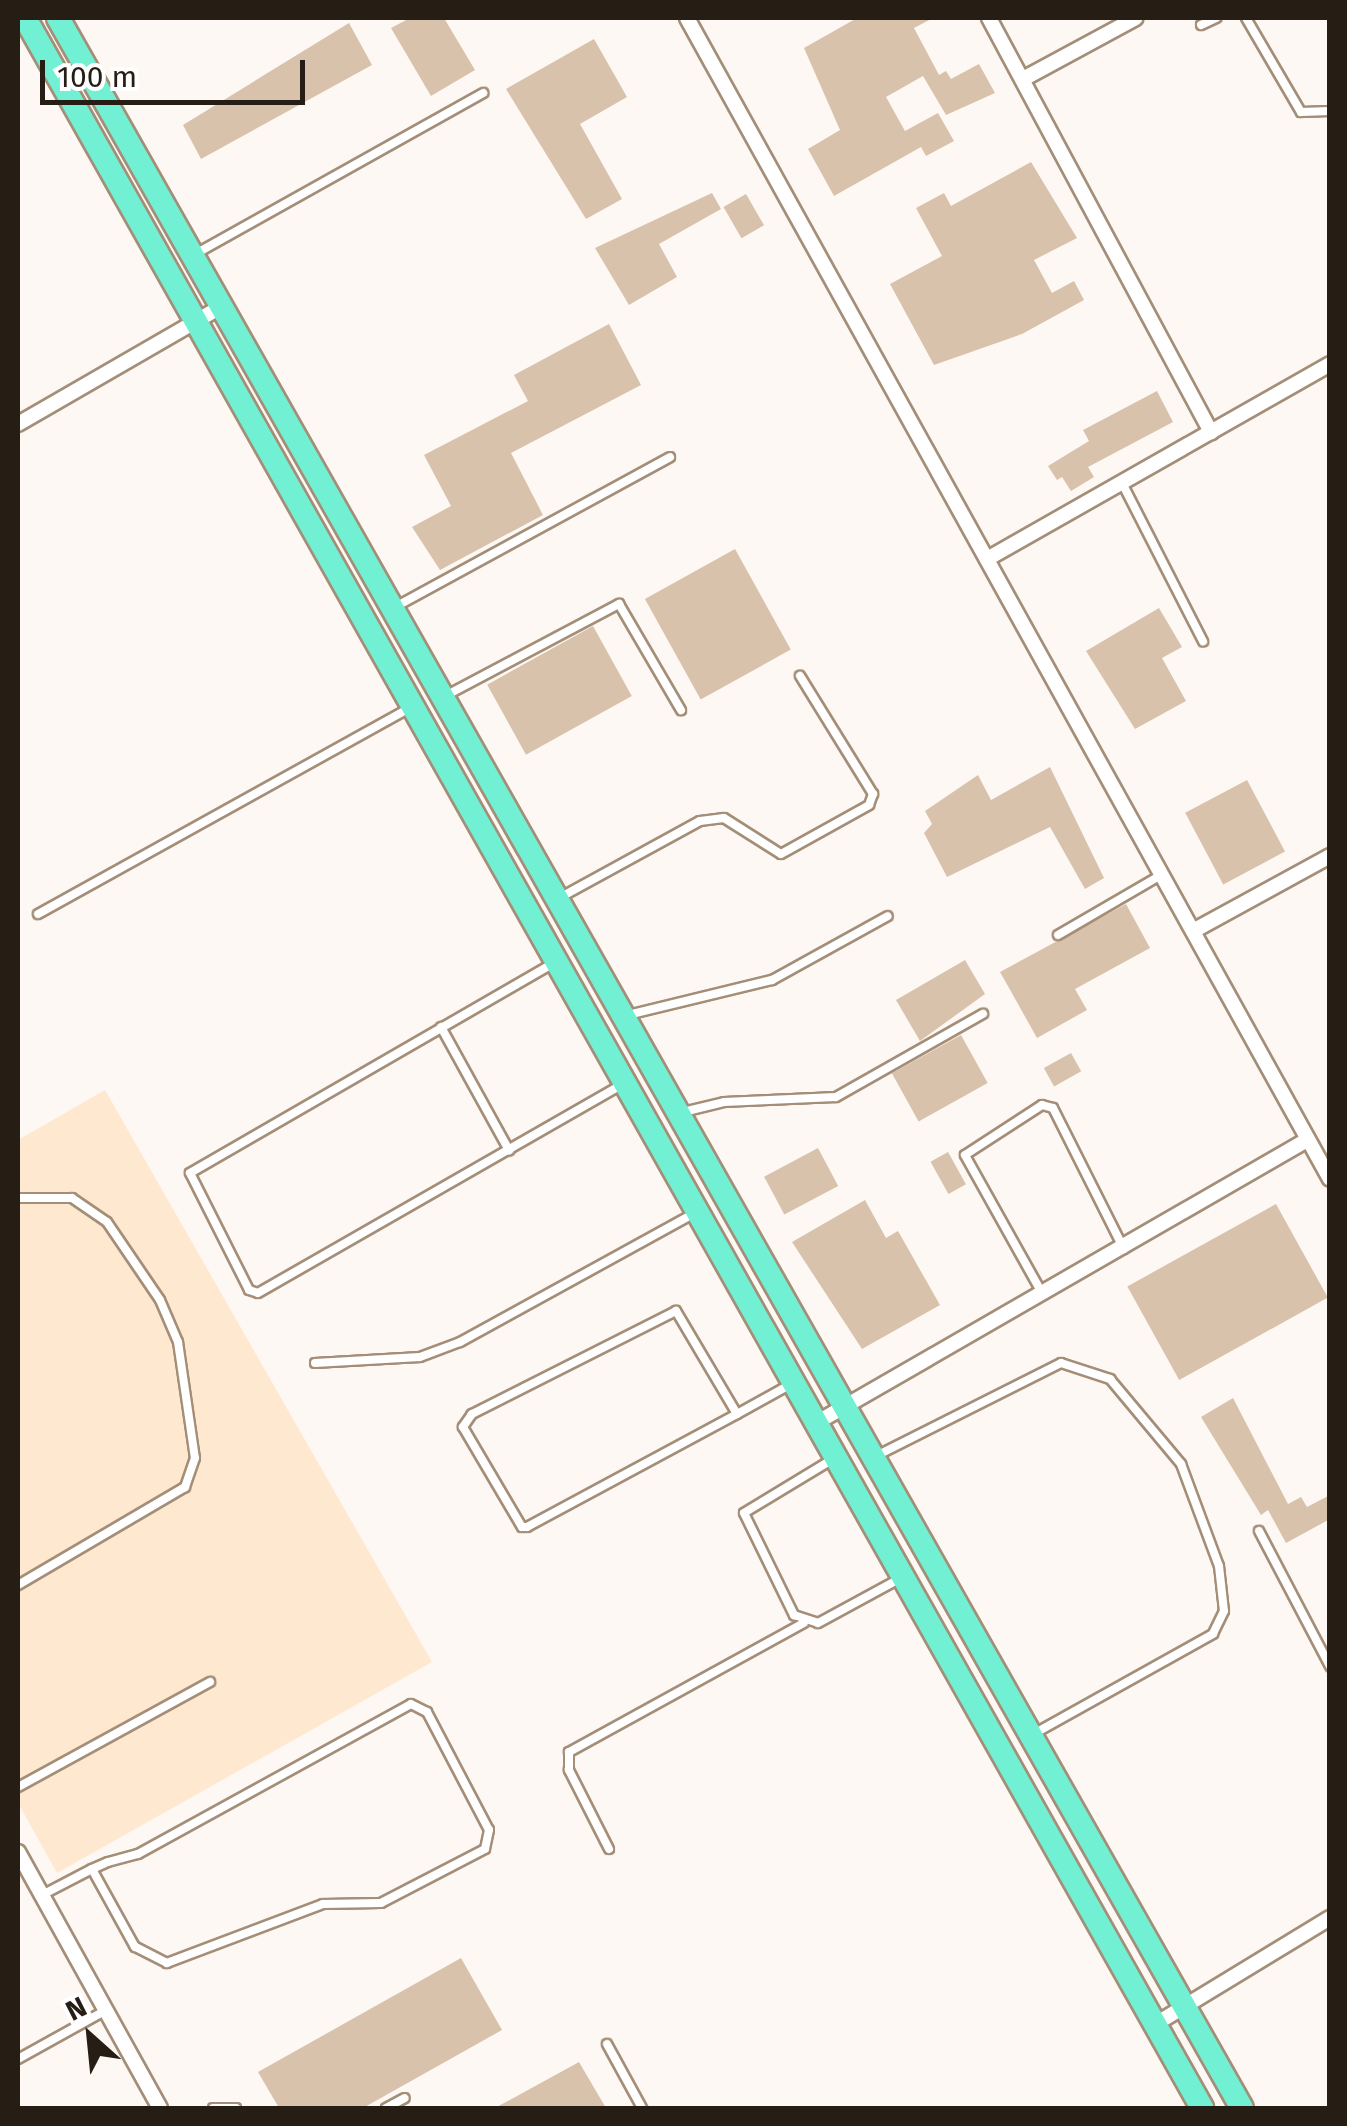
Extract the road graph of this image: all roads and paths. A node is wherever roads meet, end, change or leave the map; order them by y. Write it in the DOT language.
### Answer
graph roads {
  1 [pos="26,18"];
  2 [pos="58,18"];
  3 [pos="688,18"];
  4 [pos="989,18"];
  5 [pos="1136,18"];
  6 [pos="1216,18"];
  7 [pos="1246,18"];
  8 [pos="1201,26"];
  9 [pos="1022,79"];
  10 [pos="483,93"];
  11 [pos="1330,111"];
  12 [pos="193,255"];
  13 [pos="222,306"];
  14 [pos="196,320"];
  15 [pos="1330,364"];
  16 [pos="18,424"];
  17 [pos="1211,432"];
  18 [pos="670,457"];
  19 [pos="1122,483"];
  20 [pos="987,559"];
  21 [pos="393,608"];
  22 [pos="1203,641"];
  23 [pos="800,676"];
  24 [pos="443,697"];
  25 [pos="412,707"];
  26 [pos="682,710"];
  27 [pos="1330,856"];
  28 [pos="1162,875"];
  29 [pos="557,899"];
  30 [pos="38,914"];
  31 [pos="888,916"];
  32 [pos="1193,931"];
  33 [pos="1058,935"];
  34 [pos="556,962"];
  35 [pos="982,1014"];
  36 [pos="624,1016"];
  37 [pos="442,1027"];
  38 [pos="625,1083"];
  39 [pos="679,1114"];
  40 [pos="1307,1140"];
  41 [pos="509,1150"];
  42 [pos="1330,1179"];
  43 [pos="18,1198"];
  44 [pos="697,1212"];
  45 [pos="1125,1251"];
  46 [pos="1044,1296"];
  47 [pos="315,1363"];
  48 [pos="794,1383"];
  49 [pos="844,1406"];
  50 [pos="738,1414"];
  51 [pos="816,1423"];
  52 [pos="835,1458"];
  53 [pos="874,1458"];
  54 [pos="1260,1531"];
  55 [pos="901,1578"];
  56 [pos="18,1585"];
  57 [pos="804,1623"];
  58 [pos="1330,1666"];
  59 [pos="210,1682"];
  60 [pos="1031,1735"];
  61 [pos="18,1788"];
  62 [pos="608,1848"];
  63 [pos="18,1852"];
  64 [pos="92,1869"];
  65 [pos="42,1894"];
  66 [pos="1330,1918"];
  67 [pos="1186,2009"];
  68 [pos="106,2010"];
  69 [pos="1154,2025"];
  70 [pos="607,2044"];
  71 [pos="18,2060"];
  72 [pos="404,2098"];
  73 [pos="160,2108"];
  74 [pos="213,2108"];
  75 [pos="236,2108"];
  76 [pos="386,2108"];
  77 [pos="642,2108"];
  78 [pos="1202,2108"];
  79 [pos="1242,2108"];
  1 -- 14 [label="highway"];
  2 -- 12 [label="highway"];
  3 -- 20 [label="street"];
  4 -- 9 [label="street"];
  5 -- 9 [label="street"];
  6 -- 8 [label="lane"];
  7 -- 11 [label="lane"];
  9 -- 17 [label="street"];
  10 -- 12 [label="lane"];
  12 -- 13 [label="highway"];
  13 -- 14 [label="street"];
  13 -- 21 [label="highway"];
  14 -- 16 [label="street"];
  14 -- 25 [label="highway"];
  15 -- 17 [label="street"];
  17 -- 19 [label="street"];
  18 -- 21 [label="lane"];
  19 -- 20 [label="street"];
  19 -- 22 [label="lane"];
  20 -- 28 [label="street"];
  21 -- 24 [label="highway"];
  23 -- 29 [label="lane"];
  24 -- 26 [label="lane"];
  24 -- 29 [label="highway"];
  25 -- 30 [label="lane"];
  25 -- 34 [label="highway"];
  27 -- 32 [label="street"];
  28 -- 32 [label="street"];
  28 -- 33 [label="lane"];
  29 -- 36 [label="highway"];
  31 -- 36 [label="lane"];
  32 -- 40 [label="street"];
  34 -- 37 [label="lane"];
  34 -- 38 [label="highway"];
  35 -- 39 [label="lane"];
  36 -- 39 [label="highway"];
  37 -- 41 [label="lane"];
  37 -- 41 [label="lane"];
  38 -- 41 [label="lane"];
  38 -- 44 [label="highway"];
  39 -- 49 [label="highway"];
  40 -- 42 [label="street"];
  40 -- 45 [label="street"];
  43 -- 56 [label="lane"];
  44 -- 47 [label="lane"];
  44 -- 48 [label="highway"];
  45 -- 46 [label="street"];
  45 -- 46 [label="lane"];
  46 -- 49 [label="street"];
  48 -- 50 [label="lane"];
  48 -- 51 [label="highway"];
  49 -- 51 [label="street"];
  49 -- 53 [label="highway"];
  50 -- 50 [label="lane"];
  51 -- 52 [label="highway"];
  52 -- 55 [label="highway"];
  52 -- 57 [label="lane"];
  53 -- 60 [label="highway"];
  53 -- 60 [label="lane"];
  54 -- 58 [label="lane"];
  55 -- 57 [label="lane"];
  55 -- 69 [label="highway"];
  57 -- 62 [label="lane"];
  59 -- 61 [label="lane"];
  60 -- 67 [label="highway"];
  63 -- 65 [label="street"];
  64 -- 64 [label="lane"];
  64 -- 65 [label="lane"];
  65 -- 68 [label="street"];
  66 -- 67 [label="street"];
  67 -- 69 [label="street"];
  67 -- 79 [label="highway"];
  68 -- 71 [label="lane"];
  68 -- 73 [label="street"];
  69 -- 78 [label="highway"];
  70 -- 77 [label="lane"];
  72 -- 76 [label="lane"];
  74 -- 75 [label="lane"];
}
